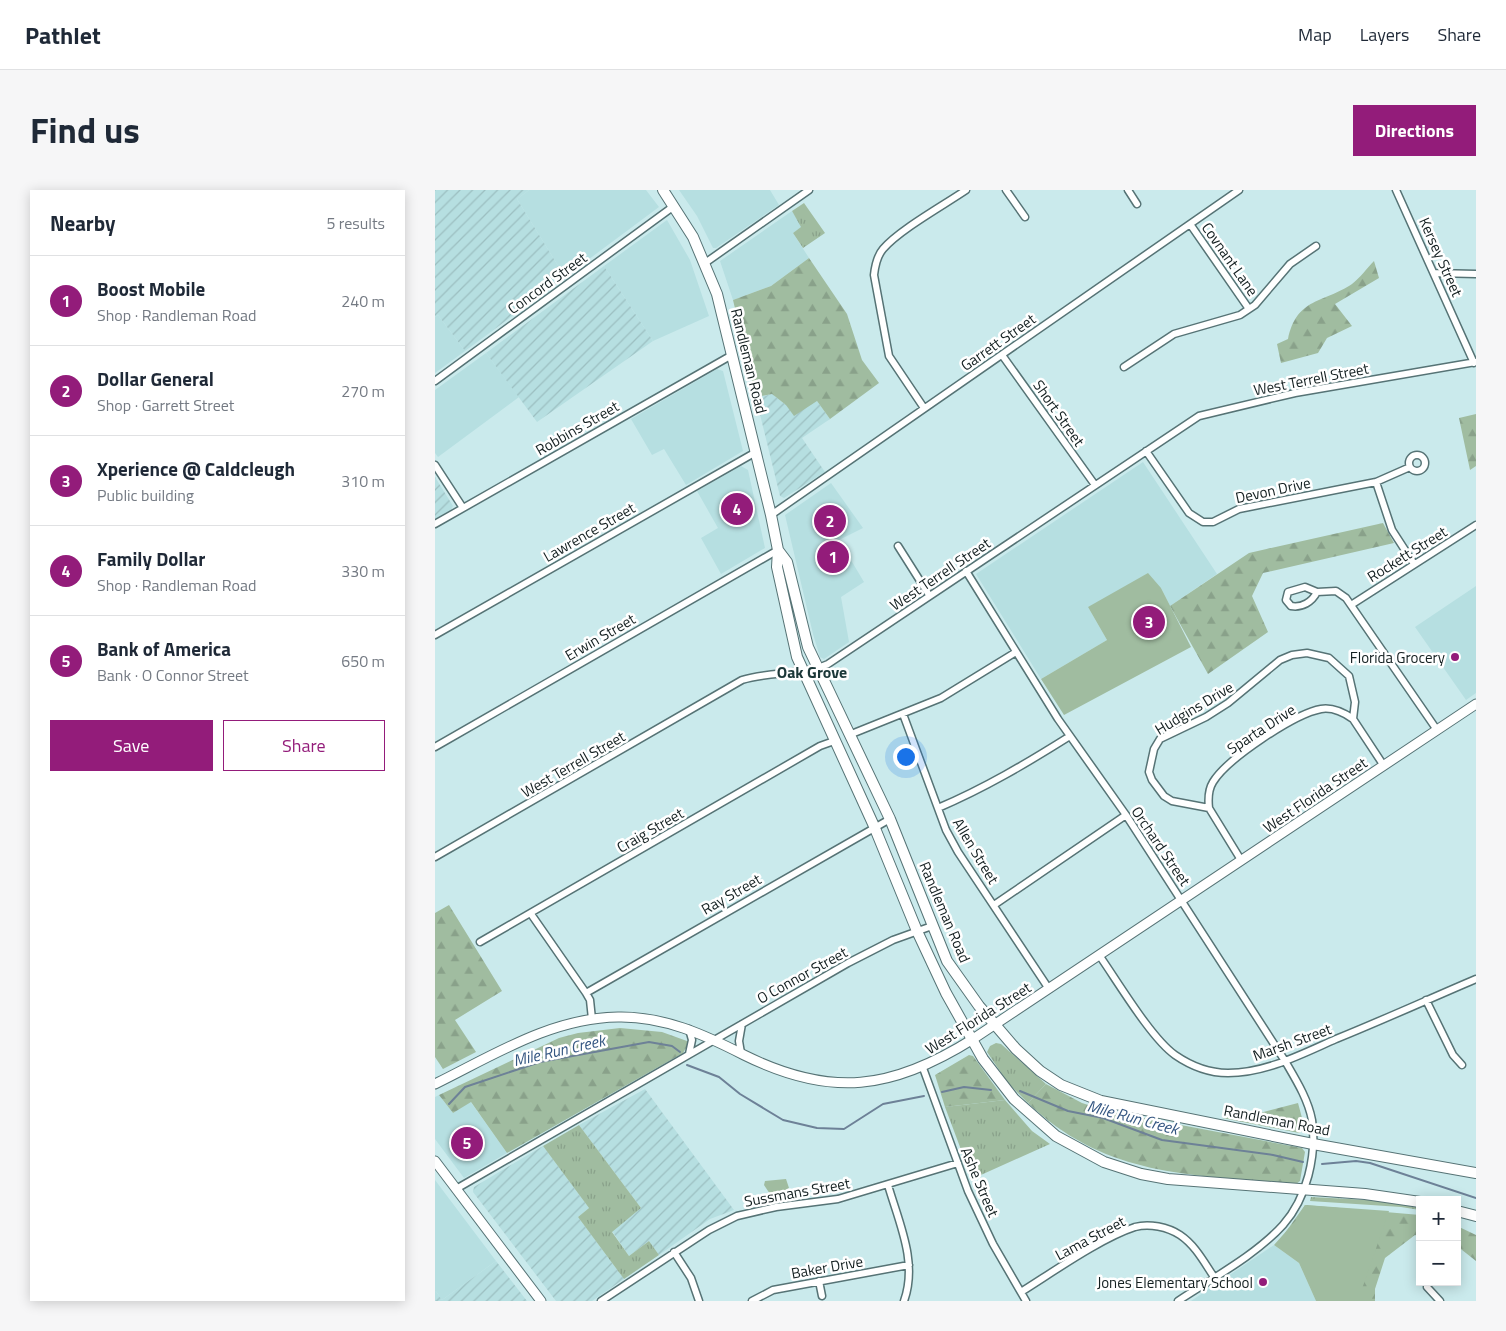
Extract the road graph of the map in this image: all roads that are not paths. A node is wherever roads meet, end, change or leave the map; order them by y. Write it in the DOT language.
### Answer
graph roads {
  1 [pos="663,190"];
  2 [pos="809,190"];
  3 [pos="966,190"];
  4 [pos="1007,190"];
  5 [pos="1128,190"];
  6 [pos="1239,190"];
  7 [pos="1396,190"];
  8 [pos="1137,204"];
  9 [pos="674,206"];
  10 [pos="1025,217"];
  11 [pos="1190,224"];
  12 [pos="1316,246"];
  13 [pos="705,263"];
  14 [pos="1435,273"];
  15 [pos="1476,274"];
  16 [pos="1249,309"];
  17 [pos="732,355"];
  18 [pos="1002,355"];
  19 [pos="1475,362"];
  20 [pos="1124,367"];
  21 [pos="435,381"];
  22 [pos="924,408"];
  23 [pos="756,452"];
  24 [pos="1146,452"];
  25 [pos="435,465"];
  26 [pos="1410,467"];
  27 [pos="1377,482"];
  28 [pos="1095,485"];
  29 [pos="463,508"];
  30 [pos="771,515"];
  31 [pos="435,524"];
  32 [pos="1476,525"];
  33 [pos="898,546"];
  34 [pos="779,550"];
  35 [pos="1414,564"];
  36 [pos="966,571"];
  37 [pos="1317,592"];
  38 [pos="929,595"];
  39 [pos="1351,605"];
  40 [pos="435,635"];
  41 [pos="1016,652"];
  42 [pos="817,669"];
  43 [pos="802,671"];
  44 [pos="1476,704"];
  45 [pos="903,714"];
  46 [pos="1353,718"];
  47 [pos="1437,730"];
  48 [pos="849,735"];
  49 [pos="1070,736"];
  50 [pos="834,741"];
  51 [pos="435,747"];
  52 [pos="1384,766"];
  53 [pos="938,808"];
  54 [pos="1209,808"];
  55 [pos="1126,815"];
  56 [pos="890,819"];
  57 [pos="874,826"];
  58 [pos="435,857"];
  59 [pos="1241,860"];
  60 [pos="1182,900"];
  61 [pos="994,905"];
  62 [pos="531,914"];
  63 [pos="932,926"];
  64 [pos="917,931"];
  65 [pos="480,942"];
  66 [pos="1099,955"];
  67 [pos="1476,979"];
  68 [pos="1049,989"];
  69 [pos="586,993"];
  70 [pos="1426,1000"];
  71 [pos="592,1019"];
  72 [pos="742,1024"];
  73 [pos="995,1024"];
  74 [pos="689,1029"];
  75 [pos="716,1039"];
  76 [pos="973,1039"];
  77 [pos="741,1053"];
  78 [pos="689,1054"];
  79 [pos="1285,1061"];
  80 [pos="1462,1065"];
  81 [pos="923,1068"];
  82 [pos="435,1084"];
  83 [pos="1313,1144"];
  84 [pos="435,1160"];
  85 [pos="958,1163"];
  86 [pos="1476,1173"];
  87 [pos="888,1186"];
  88 [pos="457,1189"];
  89 [pos="1303,1191"];
  90 [pos="1416,1201"];
  91 [pos="1461,1212"];
  92 [pos="1476,1216"];
  93 [pos="674,1252"];
  94 [pos="909,1265"];
  95 [pos="1214,1277"];
  96 [pos="819,1281"];
  97 [pos="1427,1287"];
  98 [pos="1021,1292"];
  99 [pos="822,1296"];
  100 [pos="541,1301"];
  101 [pos="601,1301"];
  102 [pos="699,1301"];
  103 [pos="753,1301"];
  104 [pos="904,1301"];
  105 [pos="1026,1301"];
  106 [pos="1177,1301"];
  107 [pos="1440,1301"];
  1 -- 9 [label="main road, Randleman Road"];
  2 -- 13 [label="street"];
  3 -- 22 [label="street"];
  4 -- 10 [label="street"];
  5 -- 8 [label="street"];
  6 -- 11 [label="street, Garrett Street"];
  7 -- 14 [label="street, Kersey Street"];
  9 -- 13 [label="main road, Randleman Road"];
  9 -- 21 [label="street, Concord Street"];
  11 -- 16 [label="street, Covnant Lane"];
  11 -- 18 [label="street, Garrett Street"];
  12 -- 16 [label="street"];
  13 -- 17 [label="main road, Randleman Road"];
  14 -- 15 [label="street"];
  14 -- 19 [label="street, Kersey Street"];
  16 -- 20 [label="street"];
  17 -- 23 [label="main road, Randleman Road"];
  17 -- 29 [label="street, Robbins Street"];
  18 -- 22 [label="street, Garrett Street"];
  18 -- 28 [label="street, Short Street"];
  19 -- 24 [label="street, West Terrell Street"];
  22 -- 30 [label="street, Garrett Street"];
  23 -- 30 [label="main road, Randleman Road"];
  23 -- 40 [label="street, Lawrence Street"];
  24 -- 27 [label="street, Devon Drive"];
  24 -- 28 [label="street, West Terrell Street"];
  25 -- 29 [label="street"];
  26 -- 27 [label="street, Devon Drive"];
  27 -- 35 [label="street"];
  28 -- 36 [label="street, West Terrell Street"];
  29 -- 31 [label="street, Robbins Street"];
  30 -- 34 [label="main road, Randleman Road"];
  32 -- 35 [label="street, Rockett Street"];
  33 -- 38 [label="street"];
  34 -- 42 [label="main road, Randleman Road"];
  34 -- 43 [label="main road, Randleman Road"];
  34 -- 51 [label="street, Erwin Street"];
  35 -- 39 [label="street, Rockett Street"];
  36 -- 38 [label="street, West Terrell Street"];
  36 -- 41 [label="street, Orchard Street"];
  37 -- 37 [label="street"];
  37 -- 39 [label="street"];
  38 -- 42 [label="street, West Terrell Street"];
  39 -- 47 [label="street"];
  41 -- 45 [label="street"];
  41 -- 49 [label="street, Orchard Street"];
  42 -- 43 [label="street, West Terrell Street"];
  42 -- 48 [label="main road, Randleman Road"];
  43 -- 50 [label="main road, Randleman Road"];
  43 -- 58 [label="street, West Terrell Street"];
  44 -- 47 [label="main road, West Florida Street"];
  45 -- 48 [label="street"];
  45 -- 53 [label="street, Allen Street"];
  46 -- 52 [label="street"];
  46 -- 54 [label="street, Sparta Drive"];
  46 -- 54 [label="street, Hudgins Drive"];
  47 -- 52 [label="main road, West Florida Street"];
  48 -- 56 [label="main road, Randleman Road"];
  49 -- 53 [label="street"];
  49 -- 55 [label="street, Orchard Street"];
  50 -- 57 [label="main road, Randleman Road"];
  50 -- 62 [label="street, Craig Street"];
  52 -- 59 [label="main road, West Florida Street"];
  53 -- 61 [label="street, Allen Street"];
  54 -- 59 [label="street"];
  55 -- 60 [label="street, Orchard Street"];
  55 -- 61 [label="street"];
  56 -- 57 [label="street, Ray Street"];
  56 -- 63 [label="main road, Randleman Road"];
  57 -- 64 [label="main road, Randleman Road"];
  57 -- 69 [label="street, Ray Street"];
  59 -- 60 [label="main road, West Florida Street"];
  60 -- 66 [label="main road, West Florida Street"];
  60 -- 79 [label="street, Orchard Street"];
  61 -- 68 [label="street, Allen Street"];
  62 -- 65 [label="street, Craig Street"];
  62 -- 69 [label="street"];
  63 -- 64 [label="street, O Connor Street"];
  63 -- 73 [label="main road, Randleman Road"];
  64 -- 72 [label="street, O Connor Street"];
  64 -- 76 [label="main road, Randleman Road"];
  66 -- 68 [label="main road, West Florida Street"];
  66 -- 79 [label="street, Marsh Street"];
  67 -- 70 [label="street, Marsh Street"];
  68 -- 73 [label="main road, West Florida Street"];
  69 -- 71 [label="street"];
  70 -- 79 [label="street, Marsh Street"];
  70 -- 80 [label="street"];
  71 -- 74 [label="main road, West Florida Street"];
  71 -- 82 [label="main road, West Florida Street"];
  72 -- 75 [label="street, O Connor Street"];
  72 -- 77 [label="street"];
  73 -- 76 [label="main road, West Florida Street"];
  73 -- 83 [label="main road, Randleman Road"];
  74 -- 75 [label="main road, West Florida Street"];
  74 -- 78 [label="street"];
  75 -- 77 [label="main road, West Florida Street"];
  75 -- 78 [label="street, O Connor Street"];
  76 -- 81 [label="main road, West Florida Street"];
  76 -- 89 [label="main road, Randleman Road"];
  77 -- 81 [label="main road, West Florida Street"];
  78 -- 88 [label="street, O Connor Street"];
  79 -- 83 [label="street, Orchard Street"];
  81 -- 85 [label="street, Ashe Street"];
  83 -- 86 [label="main road, Randleman Road"];
  83 -- 89 [label="street, Orchard Street"];
  84 -- 88 [label="main road"];
  85 -- 87 [label="street, Sussmans Street"];
  85 -- 98 [label="street, Ashe Street"];
  87 -- 93 [label="street, Sussmans Street"];
  87 -- 94 [label="street"];
  88 -- 100 [label="main road"];
  89 -- 90 [label="main road, Randleman Road"];
  89 -- 95 [label="street, Orchard Street"];
  91 -- 92 [label="main road"];
  93 -- 101 [label="street, Sussmans Street"];
  93 -- 102 [label="street"];
  94 -- 96 [label="street, Baker Drive"];
  94 -- 104 [label="street"];
  95 -- 98 [label="street, Lama Street"];
  95 -- 106 [label="street, Orchard Street"];
  96 -- 99 [label="street"];
  96 -- 103 [label="street, Baker Drive"];
  97 -- 107 [label="street"];
  98 -- 105 [label="street, Ashe Street"];
}
